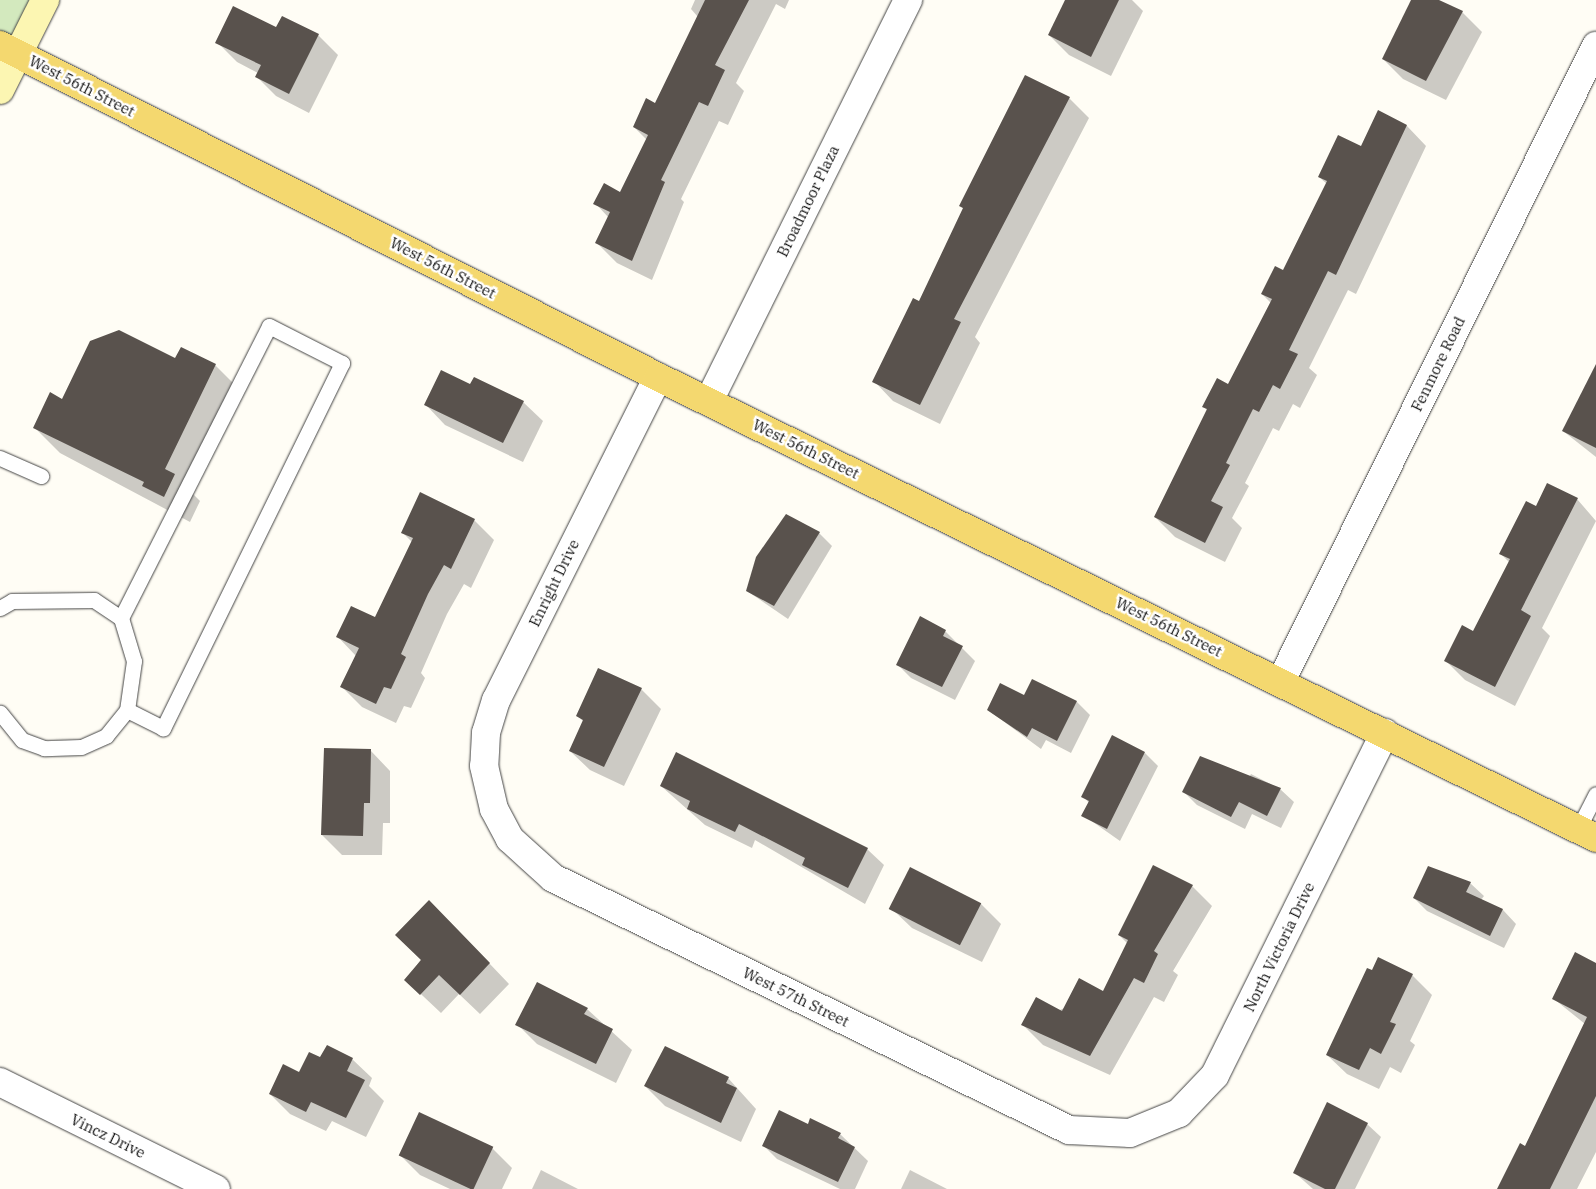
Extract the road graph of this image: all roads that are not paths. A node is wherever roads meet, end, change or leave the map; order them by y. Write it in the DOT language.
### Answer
graph roads {
  1 [pos="44,0"];
  2 [pos="908,0"];
  3 [pos="1596,46"];
  4 [pos="9,49"];
  5 [pos="0,90"];
  6 [pos="658,377"];
  7 [pos="709,401"];
  8 [pos="0,458"];
  9 [pos="41,476"];
  10 [pos="0,608"];
  11 [pos="121,618"];
  12 [pos="1281,681"];
  13 [pos="127,710"];
  14 [pos="0,713"];
  15 [pos="1385,733"];
  16 [pos="1596,794"];
  17 [pos="491,798"];
  18 [pos="1587,834"];
  19 [pos="0,1082"];
  20 [pos="1139,1131"];
  21 [pos="216,1189"];
  1 -- 4 [label="main road"];
  2 -- 7 [label="street, Broadmoor Plaza"];
  3 -- 12 [label="street, Fenmore Road"];
  4 -- 5 [label="main road"];
  4 -- 6 [label="main road, West 56th Street"];
  6 -- 7 [label="main road, West 56th Street"];
  6 -- 17 [label="street, Enright Drive"];
  7 -- 12 [label="main road, West 56th Street"];
  8 -- 9 [label="lane"];
  10 -- 11 [label="lane"];
  11 -- 13 [label="lane"];
  11 -- 13 [label="lane"];
  12 -- 15 [label="main road, West 56th Street"];
  13 -- 14 [label="lane"];
  15 -- 18 [label="main road, West 56th Street"];
  15 -- 20 [label="street, North Victoria Drive"];
  16 -- 18 [label="lane"];
  17 -- 20 [label="street, West 57th Street"];
  19 -- 21 [label="street, Vincz Drive"];
}
